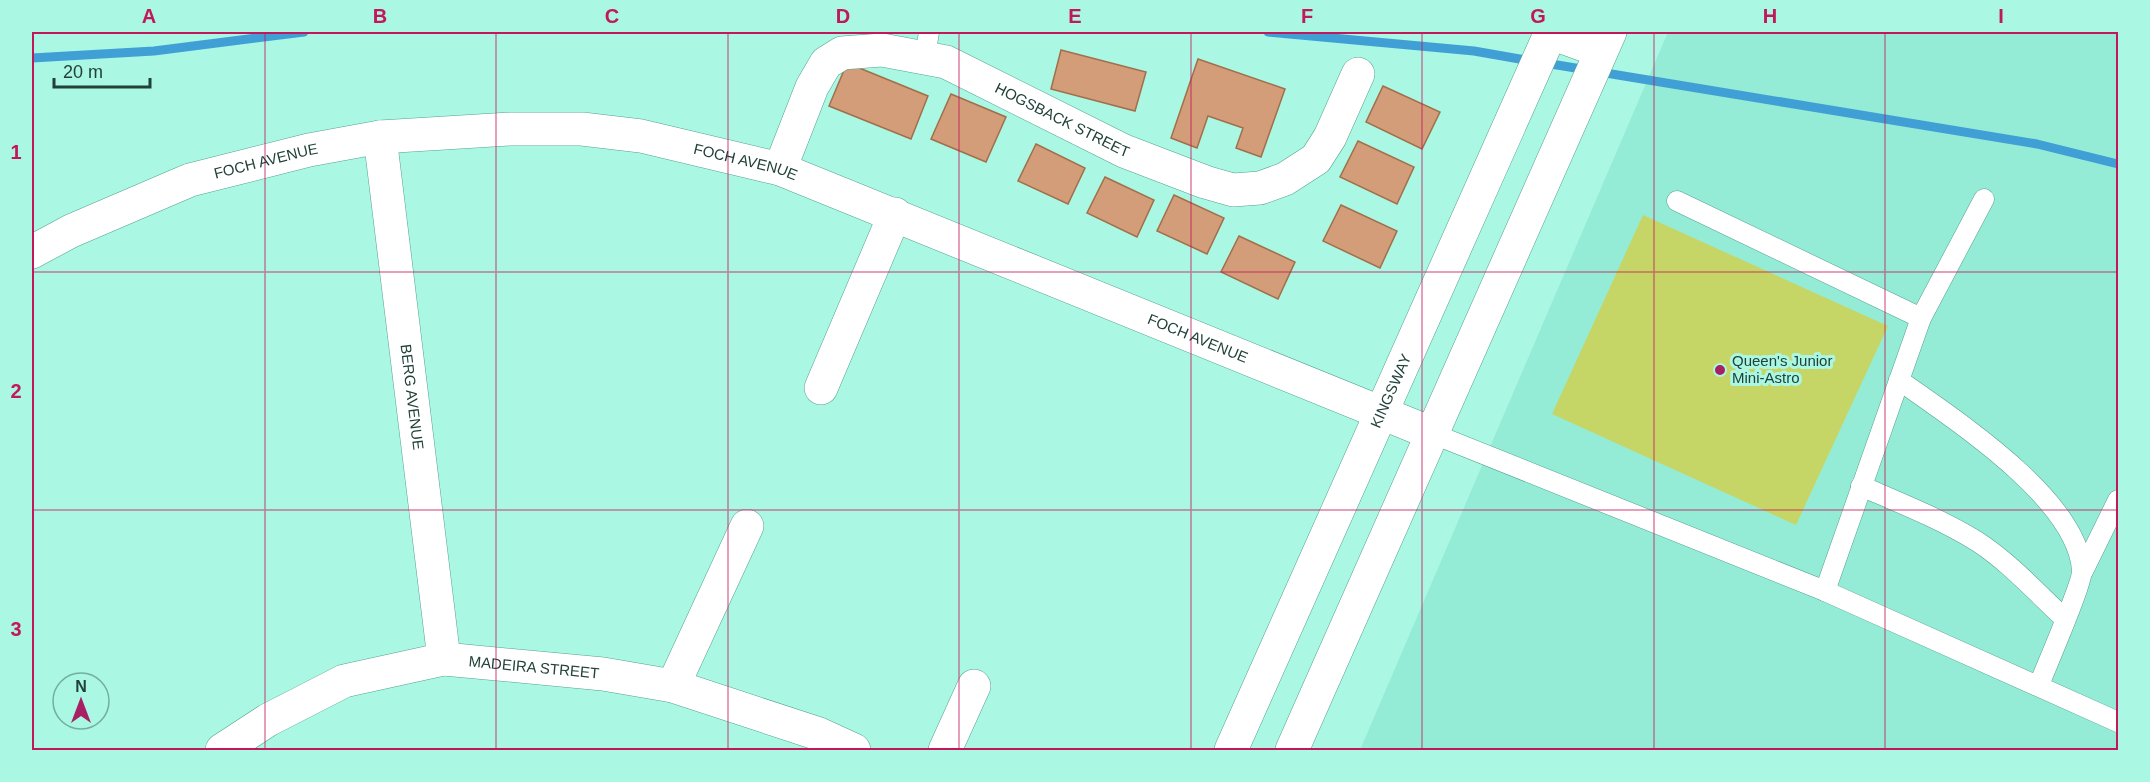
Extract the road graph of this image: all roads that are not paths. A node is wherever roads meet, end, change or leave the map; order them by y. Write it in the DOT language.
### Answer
graph roads {
  1 [pos="1548,36"];
  2 [pos="927,43"];
  3 [pos="1603,48"];
  4 [pos="1358,74"];
  5 [pos="380,137"];
  6 [pos="780,169"];
  7 [pos="1984,199"];
  8 [pos="1677,201"];
  9 [pos="895,214"];
  10 [pos="32,252"];
  11 [pos="1921,318"];
  12 [pos="1899,380"];
  13 [pos="821,388"];
  14 [pos="1380,411"];
  15 [pos="1431,433"];
  16 [pos="1860,486"];
  17 [pos="2118,500"];
  18 [pos="747,526"];
  19 [pos="2083,571"];
  20 [pos="1825,591"];
  21 [pos="2065,619"];
  22 [pos="444,659"];
  23 [pos="2038,685"];
  24 [pos="673,686"];
  25 [pos="974,686"];
  26 [pos="2118,722"];
  27 [pos="222,750"];
  28 [pos="854,750"];
  29 [pos="945,750"];
  30 [pos="1231,750"];
  31 [pos="1292,750"];
  1 -- 3 [label="street"];
  1 -- 14 [label="street, KINGSWAY"];
  2 -- 4 [label="street, HOGSBACK STREET"];
  2 -- 6 [label="street, HOGSBACK STREET"];
  3 -- 15 [label="street"];
  5 -- 6 [label="street, FOCH AVENUE"];
  5 -- 10 [label="street, FOCH AVENUE"];
  5 -- 22 [label="street, BERG AVENUE"];
  6 -- 9 [label="street, FOCH AVENUE"];
  7 -- 11 [label="lane"];
  8 -- 11 [label="lane"];
  9 -- 13 [label="street"];
  9 -- 14 [label="street, FOCH AVENUE"];
  11 -- 12 [label="lane"];
  12 -- 16 [label="lane"];
  12 -- 19 [label="lane"];
  14 -- 15 [label="street, FOCH AVENUE"];
  14 -- 30 [label="street, KINGSWAY"];
  15 -- 20 [label="lane"];
  15 -- 31 [label="street"];
  16 -- 20 [label="lane"];
  16 -- 21 [label="lane"];
  17 -- 19 [label="lane"];
  18 -- 24 [label="street"];
  19 -- 21 [label="lane"];
  20 -- 23 [label="lane"];
  21 -- 23 [label="lane"];
  22 -- 24 [label="street, MADEIRA STREET"];
  22 -- 27 [label="street, MADEIRA STREET"];
  23 -- 26 [label="lane"];
  24 -- 28 [label="street, MADEIRA STREET"];
  25 -- 29 [label="street"];
}
